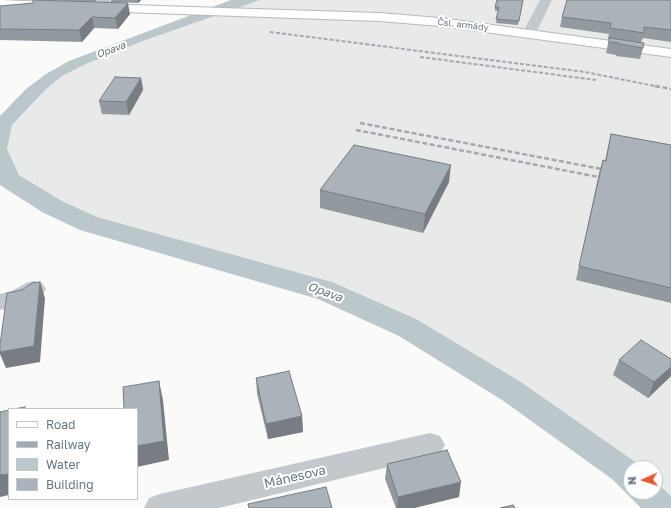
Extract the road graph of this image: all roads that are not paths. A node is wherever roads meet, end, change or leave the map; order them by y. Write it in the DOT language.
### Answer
graph roads {
  1 [pos="546,0"];
  2 [pos="2,3"];
  3 [pos="97,5"];
  4 [pos="56,6"];
  5 [pos="529,34"];
  6 [pos="671,53"];
  7 [pos="41,285"];
  8 [pos="0,302"];
  9 [pos="430,445"];
  10 [pos="160,508"];
  1 -- 5 [label="street"];
  2 -- 4 [label="main road"];
  3 -- 5 [label="main road, Čsl. armády"];
  5 -- 6 [label="main road, Čsl. armády"];
  7 -- 8 [label="street"];
  9 -- 10 [label="street, Mánesova"];
}
